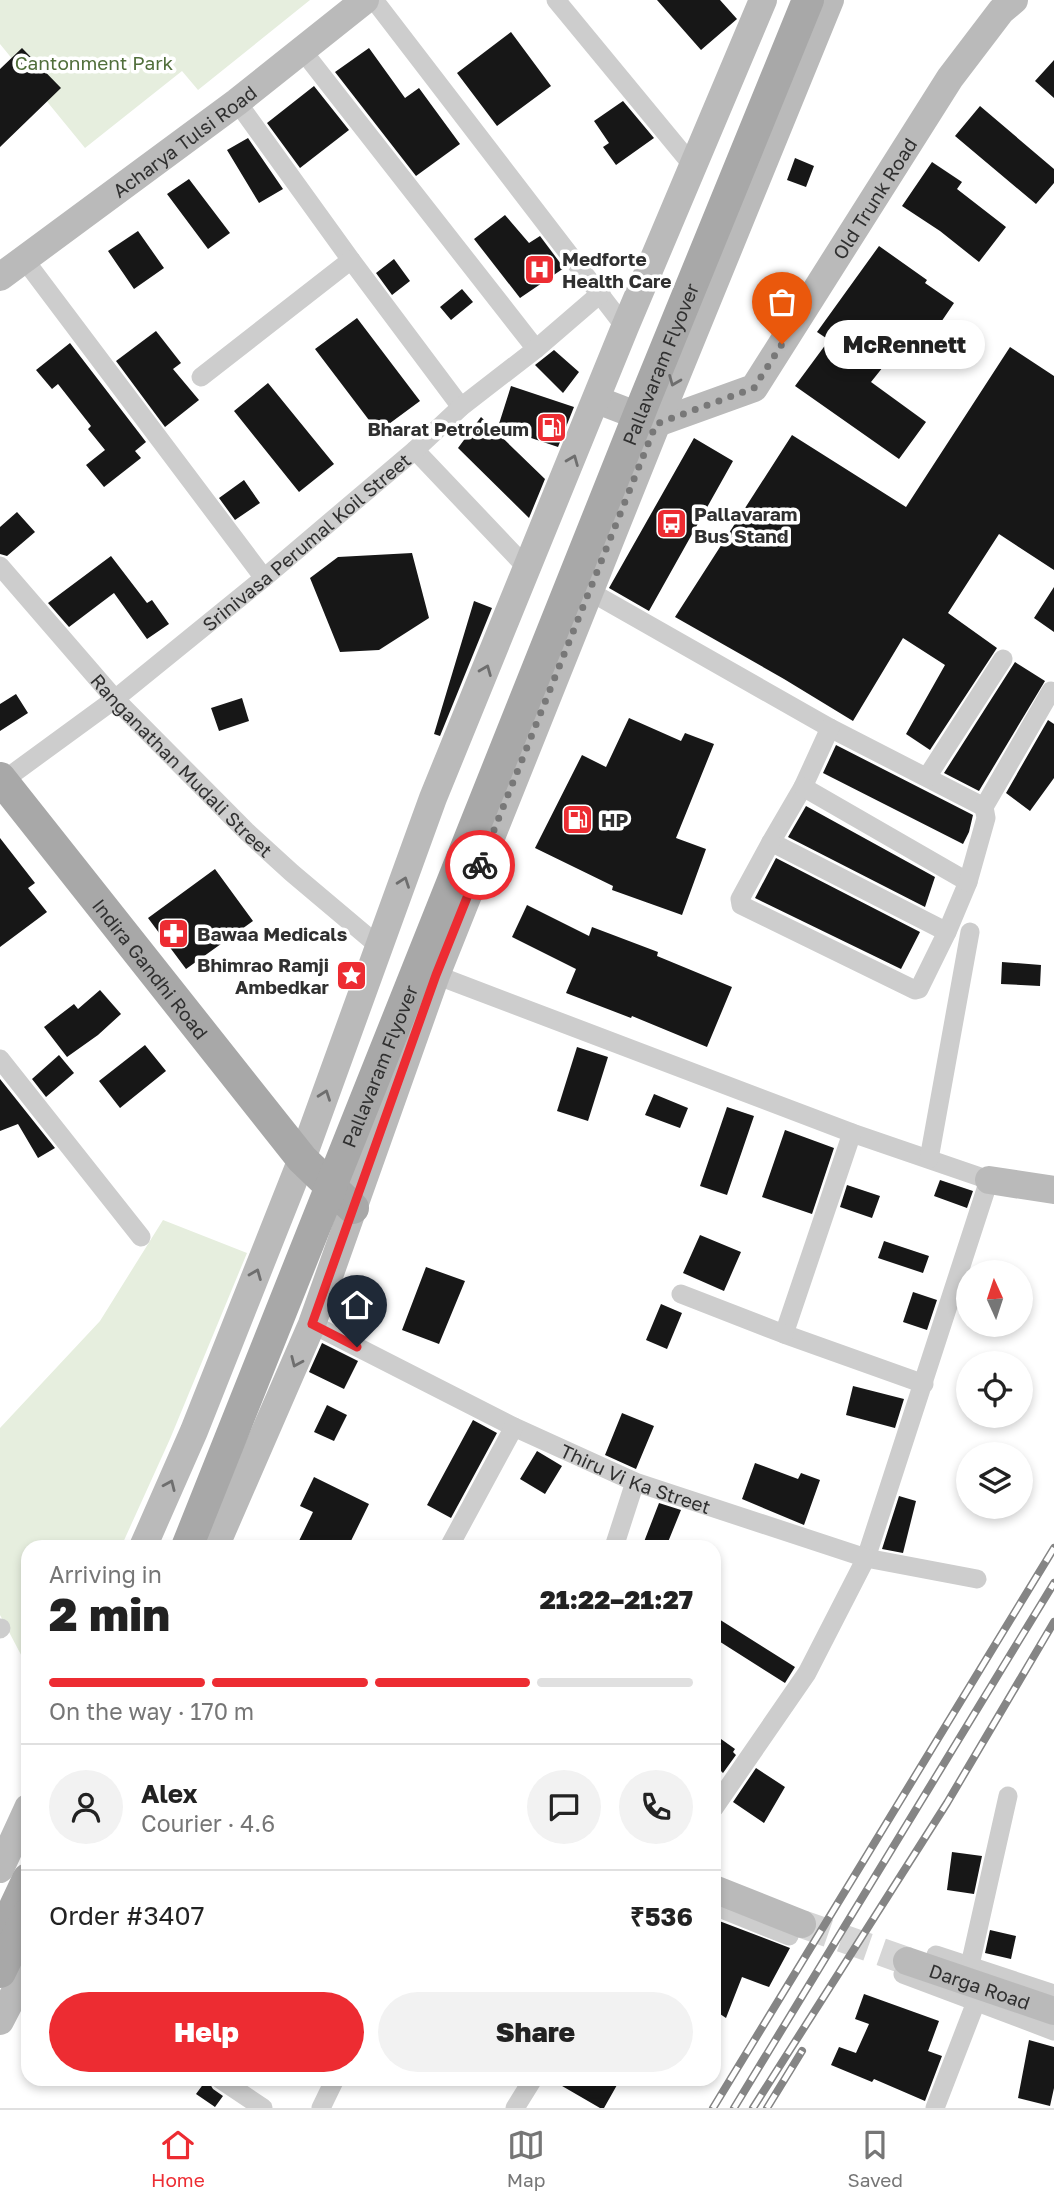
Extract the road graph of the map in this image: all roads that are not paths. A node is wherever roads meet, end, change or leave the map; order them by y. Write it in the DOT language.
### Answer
graph roads {
  1 [pos="556,0"];
  2 [pos="763,0"];
  3 [pos="793,0"];
  4 [pos="808,0"];
  5 [pos="830,0"];
  6 [pos="1014,0"];
  7 [pos="365,1"];
  8 [pos="302,50"];
  9 [pos="237,102"];
  10 [pos="692,166"];
  11 [pos="24,259"];
  12 [pos="351,260"];
  13 [pos="0,277"];
  14 [pos="601,293"];
  15 [pos="625,327"];
  16 [pos="536,349"];
  17 [pos="201,377"];
  18 [pos="597,400"];
  19 [pos="461,407"];
  20 [pos="656,424"];
  21 [pos="415,450"];
  22 [pos="0,566"];
  23 [pos="528,569"];
  24 [pos="264,578"];
  25 [pos="589,590"];
  26 [pos="1003,659"];
  27 [pos="1051,691"];
  28 [pos="115,699"];
  29 [pos="831,728"];
  30 [pos="927,777"];
  31 [pos="1,780"];
  32 [pos="803,787"];
  33 [pos="984,807"];
  34 [pos="771,842"];
  35 [pos="968,882"];
  36 [pos="947,932"];
  37 [pos="970,932"];
  38 [pos="380,948"];
  39 [pos="436,975"];
  40 [pos="0,1059"];
  41 [pos="852,1133"];
  42 [pos="302,1159"];
  43 [pos="929,1159"];
  44 [pos="989,1180"];
  45 [pos="1054,1189"];
  46 [pos="353,1209"];
  47 [pos="141,1237"];
  48 [pos="681,1294"];
  49 [pos="312,1324"];
  50 [pos="784,1334"];
  51 [pos="924,1384"];
  52 [pos="514,1427"];
  53 [pos="635,1482"];
  54 [pos="146,1540"];
  55 [pos="175,1540"];
  56 [pos="190,1540"];
  57 [pos="218,1540"];
  58 [pos="453,1540"];
  59 [pos="616,1540"];
  60 [pos="866,1558"];
  61 [pos="977,1579"];
  62 [pos="1008,1797"];
  63 [pos="721,1798"];
  64 [pos="21,1823"];
  65 [pos="0,1869"];
  66 [pos="721,1879"];
  67 [pos="721,1893"];
  68 [pos="776,1900"];
  69 [pos="21,1907"];
  70 [pos="721,1908"];
  71 [pos="21,1930"];
  72 [pos="795,1930"];
  73 [pos="936,1955"];
  74 [pos="8,1959"];
  75 [pos="905,1967"];
  76 [pos="962,1979"];
  77 [pos="1054,1994"];
  78 [pos="976,2002"];
  79 [pos="1054,2011"];
  80 [pos="0,2021"];
  81 [pos="1054,2031"];
  82 [pos="230,2086"];
  83 [pos="332,2086"];
  84 [pos="529,2086"];
  85 [pos="263,2108"];
  86 [pos="321,2108"];
  87 [pos="515,2108"];
  88 [pos="934,2108"];
  1 -- 10 [label="street"];
  2 -- 10 [label="street"];
  3 -- 55 [label="main road, Pallavaram Flyover"];
  4 -- 56 [label="main road, Pallavaram Flyover"];
  5 -- 20 [label="street, one-way"];
  6 -- 20 [label="street, Old Trunk Road"];
  7 -- 8 [label="street, Acharya Tulsi Road"];
  7 -- 14 [label="street"];
  8 -- 9 [label="street, Acharya Tulsi Road"];
  8 -- 16 [label="street"];
  9 -- 11 [label="street, Acharya Tulsi Road"];
  9 -- 12 [label="street"];
  10 -- 15 [label="street"];
  11 -- 13 [label="street, Acharya Tulsi Road"];
  11 -- 24 [label="street"];
  12 -- 17 [label="street"];
  12 -- 19 [label="street"];
  14 -- 15 [label="street"];
  14 -- 16 [label="street, Srinivasa Perumal Koil Street"];
  15 -- 18 [label="street"];
  16 -- 19 [label="street, Srinivasa Perumal Koil Street"];
  18 -- 20 [label="street"];
  23 -- 18 [label="street, one-way"];
  19 -- 21 [label="street, Srinivasa Perumal Koil Street"];
  20 -- 25 [label="street"];
  21 -- 23 [label="street"];
  21 -- 24 [label="street, Srinivasa Perumal Koil Street"];
  22 -- 28 [label="street, Ranganathan Mudali Street"];
  38 -- 23 [label="street, one-way"];
  24 -- 28 [label="street, Srinivasa Perumal Koil Street"];
  25 -- 29 [label="street"];
  25 -- 39 [label="street"];
  26 -- 30 [label="street"];
  27 -- 33 [label="street"];
  28 -- 31 [label="street, Srinivasa Perumal Koil Street"];
  28 -- 38 [label="street, Ranganathan Mudali Street"];
  29 -- 30 [label="street"];
  29 -- 32 [label="street"];
  30 -- 33 [label="street"];
  31 -- 42 [label="main road, Indira Gandhi Road"];
  32 -- 34 [label="street"];
  32 -- 35 [label="street"];
  33 -- 35 [label="street"];
  34 -- 36 [label="street"];
  34 -- 36 [label="street"];
  35 -- 36 [label="street"];
  37 -- 43 [label="street"];
  42 -- 38 [label="street, one-way"];
  39 -- 41 [label="street"];
  39 -- 46 [label="street"];
  40 -- 47 [label="street"];
  41 -- 43 [label="street"];
  41 -- 50 [label="street"];
  42 -- 46 [label="main road, Indira Gandhi Road"];
  54 -- 42 [label="street, one-way"];
  43 -- 44 [label="street"];
  44 -- 45 [label="street"];
  44 -- 51 [label="street"];
  46 -- 49 [label="street"];
  48 -- 50 [label="street"];
  49 -- 52 [label="street, Thiru Vi Ka Street"];
  49 -- 57 [label="street, one-way"];
  50 -- 51 [label="street"];
  51 -- 60 [label="street"];
  52 -- 53 [label="street, Thiru Vi Ka Street"];
  52 -- 58 [label="street"];
  53 -- 59 [label="street"];
  53 -- 60 [label="street, Thiru Vi Ka Street"];
  60 -- 61 [label="street, Thiru Vi Ka Street"];
  60 -- 63 [label="street"];
  62 -- 76 [label="street"];
  64 -- 65 [label="street"];
  66 -- 68 [label="street"];
  67 -- 72 [label="street"];
  69 -- 74 [label="main road"];
  70 -- 72 [label="street"];
  71 -- 74 [label="main road"];
  73 -- 76 [label="street"];
  74 -- 80 [label="street"];
  75 -- 76 [label="street"];
  75 -- 79 [label="street, Darga Road"];
  76 -- 77 [label="street"];
  76 -- 78 [label="street"];
  78 -- 81 [label="street"];
  78 -- 88 [label="street"];
  82 -- 85 [label="street"];
  83 -- 86 [label="street"];
  84 -- 87 [label="street"];
}
